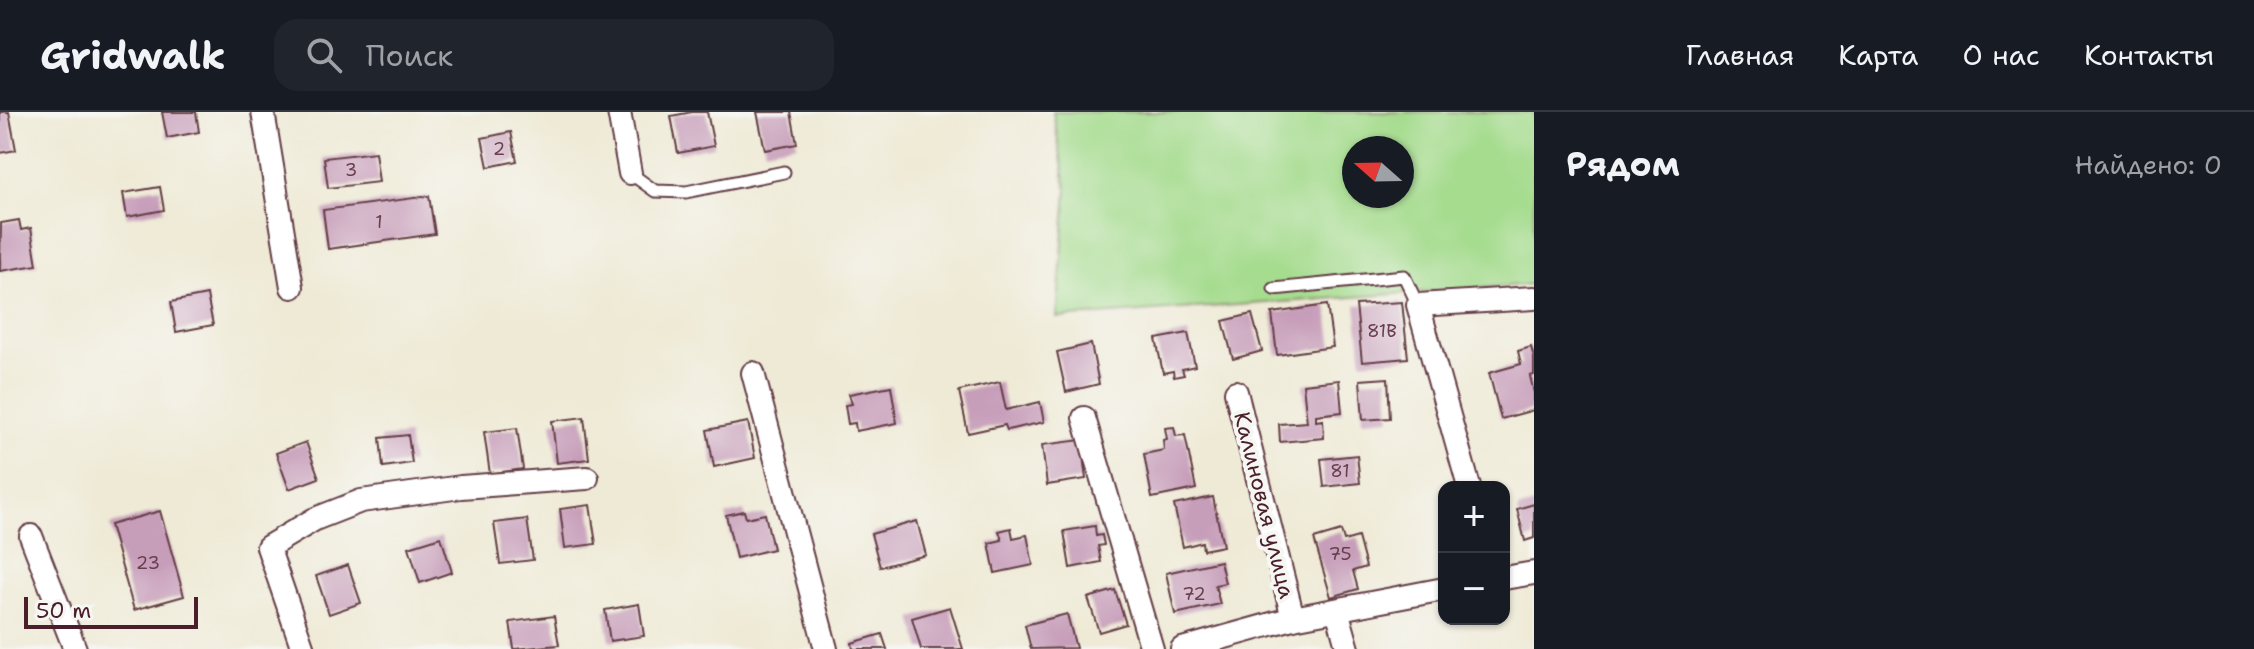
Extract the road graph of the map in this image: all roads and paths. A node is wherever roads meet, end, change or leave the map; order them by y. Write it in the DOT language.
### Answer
graph roads {
  1 [pos="263,112"];
  2 [pos="619,112"];
  3 [pos="784,172"];
  4 [pos="630,173"];
  5 [pos="292,287"];
  6 [pos="1274,289"];
  7 [pos="1534,298"];
  8 [pos="1418,305"];
  9 [pos="753,373"];
  10 [pos="1236,392"];
  11 [pos="1084,418"];
  12 [pos="587,478"];
  13 [pos="1467,481"];
  14 [pos="31,536"];
  15 [pos="1534,573"];
  16 [pos="1510,577"];
  17 [pos="1438,590"];
  18 [pos="1337,610"];
  19 [pos="1293,618"];
  20 [pos="75,649"];
  21 [pos="303,649"];
  22 [pos="826,649"];
  23 [pos="1152,649"];
  24 [pos="1182,649"];
  25 [pos="1348,649"];
  1 -- 5 [label="street"];
  2 -- 4 [label="street"];
  3 -- 4 [label="lane"];
  6 -- 8 [label="lane"];
  7 -- 8 [label="street"];
  8 -- 13 [label="street"];
  9 -- 22 [label="street"];
  10 -- 19 [label="street, Калиновая улица"];
  11 -- 23 [label="street"];
  12 -- 21 [label="street"];
  14 -- 20 [label="street"];
  15 -- 16 [label="street"];
  17 -- 18 [label="street"];
  18 -- 19 [label="street"];
  18 -- 25 [label="street"];
  19 -- 24 [label="street"];
}
